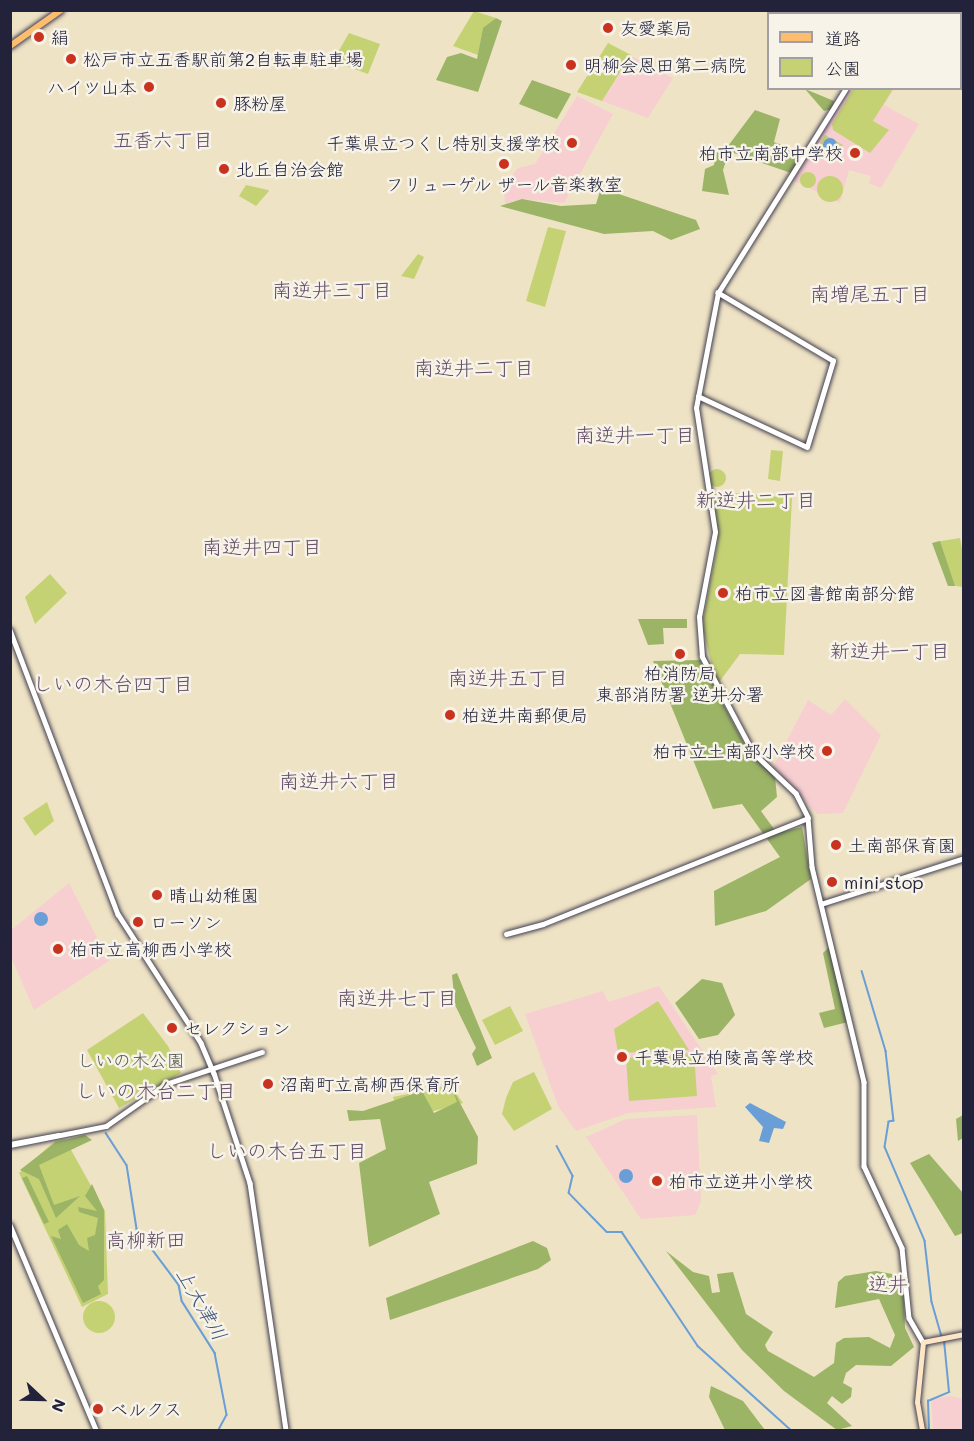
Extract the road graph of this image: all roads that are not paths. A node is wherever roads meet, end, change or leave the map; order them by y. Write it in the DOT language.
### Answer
graph roads {
  1 [pos="61,10"];
  2 [pos="10,46"];
  3 [pos="845,90"];
  4 [pos="718,293"];
  5 [pos="698,396"];
  6 [pos="10,630"];
  7 [pos="808,819"];
  8 [pos="963,858"];
  9 [pos="821,904"];
  10 [pos="506,934"];
  11 [pos="262,1052"];
  12 [pos="212,1068"];
  13 [pos="61,1135"];
  14 [pos="10,1144"];
  15 [pos="10,1225"];
  16 [pos="963,1334"];
  17 [pos="923,1342"];
  18 [pos="96,1431"];
  19 [pos="286,1431"];
  20 [pos="922,1431"];
  1 -- 2 [label="main road"];
  3 -- 4 [label="street"];
  4 -- 5 [label="street"];
  4 -- 5 [label="street"];
  5 -- 7 [label="street"];
  6 -- 12 [label="street"];
  7 -- 9 [label="street"];
  7 -- 10 [label="street"];
  8 -- 9 [label="street"];
  9 -- 17 [label="street"];
  11 -- 12 [label="street"];
  12 -- 13 [label="street"];
  12 -- 19 [label="street"];
  13 -- 14 [label="street"];
  13 -- 14 [label="street"];
  15 -- 18 [label="street"];
  16 -- 17 [label="main road"];
  17 -- 20 [label="main road"];
}
